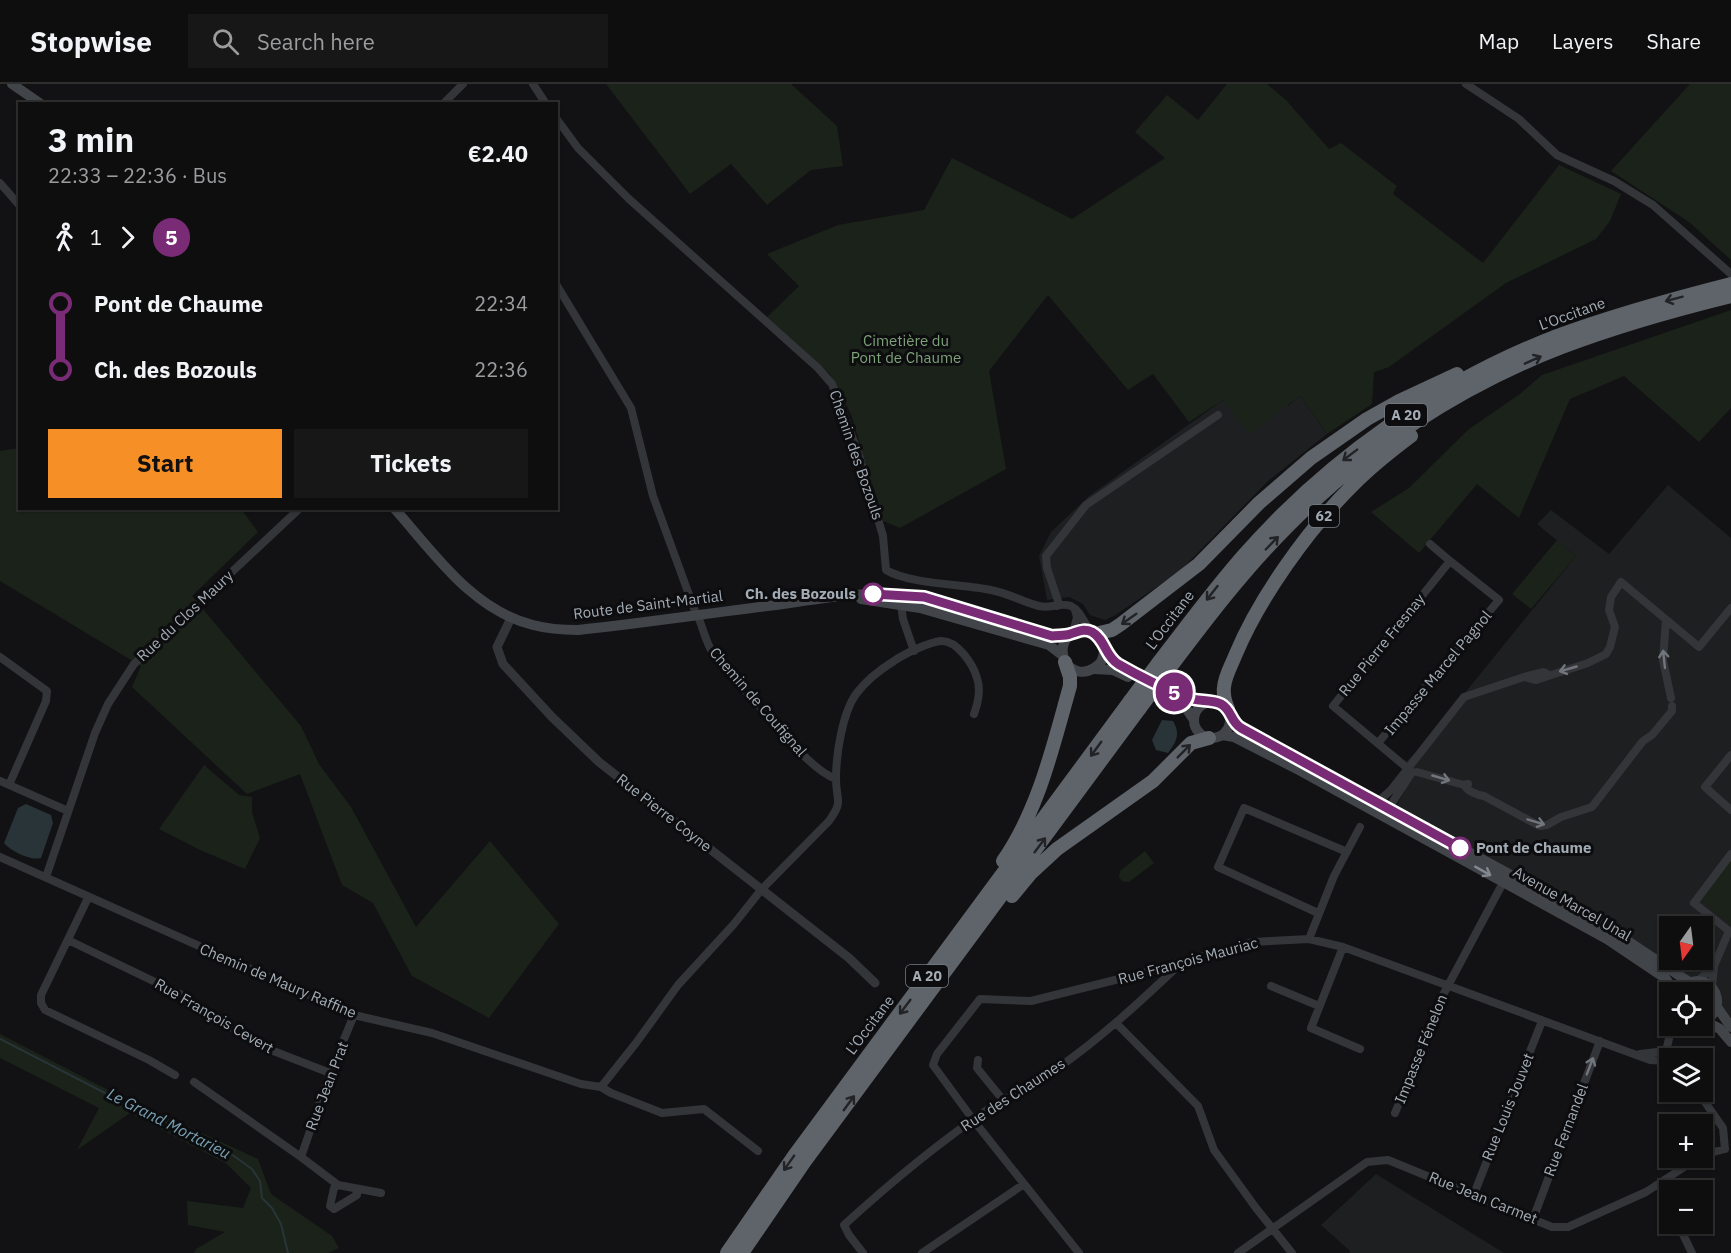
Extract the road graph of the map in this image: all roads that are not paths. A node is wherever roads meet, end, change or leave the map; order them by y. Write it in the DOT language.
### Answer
graph roads {
  1 [pos="12,84"];
  2 [pos="463,84"];
  3 [pos="534,84"];
  4 [pos="1466,84"];
  5 [pos="38,102"];
  6 [pos="446,102"];
  7 [pos="545,102"];
  8 [pos="558,121"];
  9 [pos="0,183"];
  10 [pos="18,204"];
  11 [pos="1731,274"];
  12 [pos="1731,284"];
  13 [pos="558,287"];
  14 [pos="1731,296"];
  15 [pos="1521,351"];
  16 [pos="1496,376"];
  17 [pos="1218,415"];
  18 [pos="298,510"];
  19 [pos="396,510"];
  20 [pos="1430,544"];
  21 [pos="1450,561"];
  22 [pos="843,597"];
  23 [pos="901,605"];
  24 [pos="1057,606"];
  25 [pos="920,608"];
  26 [pos="962,608"];
  27 [pos="1074,608"];
  28 [pos="1731,608"];
  29 [pos="698,615"];
  30 [pos="511,618"];
  31 [pos="1666,620"];
  32 [pos="907,627"];
  33 [pos="1071,633"];
  34 [pos="1096,637"];
  35 [pos="914,651"];
  36 [pos="0,657"];
  37 [pos="1064,659"];
  38 [pos="1164,666"];
  39 [pos="1094,669"];
  40 [pos="1207,702"];
  41 [pos="1229,713"];
  42 [pos="974,714"];
  43 [pos="1194,720"];
  44 [pos="1215,736"];
  45 [pos="1378,743"];
  46 [pos="1731,755"];
  47 [pos="1413,767"];
  48 [pos="1299,770"];
  49 [pos="836,779"];
  50 [pos="0,781"];
  51 [pos="9,785"];
  52 [pos="1373,800"];
  53 [pos="1391,807"];
  54 [pos="1731,810"];
  55 [pos="68,811"];
  56 [pos="1360,827"];
  57 [pos="1347,852"];
  58 [pos="1731,854"];
  59 [pos="0,857"];
  60 [pos="46,877"];
  61 [pos="1502,882"];
  62 [pos="761,890"];
  63 [pos="88,898"];
  64 [pos="1579,912"];
  65 [pos="1318,913"];
  66 [pos="970,928"];
  67 [pos="1309,939"];
  68 [pos="68,940"];
  69 [pos="1343,947"];
  70 [pos="1181,963"];
  71 [pos="1714,966"];
  72 [pos="1694,981"];
  73 [pos="1667,982"];
  74 [pos="1697,982"];
  75 [pos="1712,982"];
  76 [pos="875,983"];
  77 [pos="1271,986"];
  78 [pos="1448,986"];
  79 [pos="1713,989"];
  80 [pos="1319,1006"];
  81 [pos="1717,1007"];
  82 [pos="1713,1014"];
  83 [pos="354,1016"];
  84 [pos="1542,1021"];
  85 [pos="1116,1023"];
  86 [pos="1713,1026"];
  87 [pos="1731,1028"];
  88 [pos="1600,1041"];
  89 [pos="1731,1042"];
  90 [pos="1360,1049"];
  91 [pos="1659,1052"];
  92 [pos="1638,1055"];
  93 [pos="978,1060"];
  94 [pos="1659,1061"];
  95 [pos="330,1073"];
  96 [pos="175,1075"];
  97 [pos="194,1082"];
  98 [pos="601,1087"];
  99 [pos="1003,1100"];
  100 [pos="1705,1102"];
  101 [pos="1395,1113"];
  102 [pos="974,1121"];
  103 [pos="758,1151"];
  104 [pos="1713,1152"];
  105 [pos="301,1157"];
  106 [pos="1684,1168"];
  107 [pos="1669,1178"];
  108 [pos="1666,1180"];
  109 [pos="1024,1184"];
  110 [pos="338,1185"];
  111 [pos="1659,1185"];
  112 [pos="356,1189"];
  113 [pos="381,1193"];
  114 [pos="1474,1194"];
  115 [pos="1533,1219"];
  116 [pos="1272,1228"];
  117 [pos="1683,1234"];
  118 [pos="727,1253"];
  119 [pos="742,1253"];
  120 [pos="862,1253"];
  121 [pos="922,1253"];
  122 [pos="1079,1253"];
  123 [pos="1238,1253"];
  124 [pos="1292,1253"];
  125 [pos="1692,1253"];
  1 -- 5 [label="main road"];
  2 -- 6 [label="street"];
  3 -- 7 [label="street"];
  4 -- 11 [label="street"];
  8 -- 24 [label="street, Chemin des Bozouls"];
  9 -- 10 [label="street"];
  12 -- 15 [label="highway, L'Occitane / A 20, one-way"];
  13 -- 29 [label="street, Chemin de Coufignal"];
  16 -- 14 [label="highway, L'Occitane / A 20, one-way"];
  15 -- 34 [label="highway, one-way"];
  15 -- 38 [label="highway, L'Occitane / A 20, one-way"];
  38 -- 16 [label="highway, L'Occitane / A 20, one-way"];
  16 -- 41 [label="highway, 62"];
  17 -- 24 [label="street"];
  18 -- 55 [label="street, Rue du Clos Maury"];
  19 -- 30 [label="main road, Route de Saint-Martial"];
  20 -- 21 [label="street"];
  21 -- 45 [label="street, Rue Pierre Fresnay"];
  21 -- 45 [label="street, Impasse Marcel Pagnol"];
  22 -- 23 [label="main road, Route de Saint-Martial"];
  22 -- 26 [label="main road, Route de Saint-Martial"];
  22 -- 29 [label="main road, Route de Saint-Martial"];
  23 -- 25 [label="main road, Route de Saint-Martial"];
  23 -- 26 [label="main road"];
  23 -- 32 [label="street"];
  24 -- 27 [label="street, Chemin des Bozouls"];
  25 -- 32 [label="street"];
  25 -- 37 [label="main road, Route de Saint-Martial"];
  26 -- 33 [label="main road, Route de Saint-Martial"];
  27 -- 33 [label="street"];
  27 -- 34 [label="street"];
  28 -- 31 [label="street"];
  29 -- 30 [label="main road, Route de Saint-Martial"];
  29 -- 49 [label="street, Chemin de Coufignal"];
  30 -- 62 [label="street, Rue Pierre Coyne"];
  31 -- 47 [label="street, one-way"];
  47 -- 31 [label="street, one-way"];
  32 -- 35 [label="street"];
  33 -- 34 [label="main road"];
  33 -- 37 [label="main road"];
  34 -- 39 [label="main road"];
  34 -- 40 [label="main road"];
  35 -- 42 [label="street"];
  35 -- 49 [label="street"];
  36 -- 51 [label="street"];
  37 -- 39 [label="main road"];
  37 -- 66 [label="highway"];
  38 -- 66 [label="highway, L'Occitane / A 20, bridge"];
  39 -- 43 [label="main road"];
  40 -- 41 [label="main road"];
  40 -- 43 [label="main road"];
  41 -- 44 [label="main road"];
  41 -- 52 [label="main road, Avenue Marcel Unal"];
  43 -- 44 [label="main road"];
  44 -- 48 [label="main road, Avenue Marcel Unal"];
  66 -- 44 [label="highway, one-way"];
  45 -- 47 [label="street, Rue Pierre Fresnay"];
  46 -- 54 [label="street"];
  47 -- 52 [label="street"];
  47 -- 53 [label="street"];
  48 -- 53 [label="street"];
  48 -- 61 [label="main road, Avenue Marcel Unal, one-way"];
  49 -- 62 [label="street"];
  50 -- 51 [label="street"];
  51 -- 55 [label="street"];
  52 -- 53 [label="main road, Avenue Marcel Unal"];
  53 -- 64 [label="main road, Avenue Marcel Unal"];
  55 -- 60 [label="street, Rue du Clos Maury"];
  56 -- 57 [label="street"];
  57 -- 65 [label="street"];
  57 -- 65 [label="street"];
  58 -- 71 [label="street"];
  59 -- 60 [label="street, Chemin de Maury Raffine"];
  60 -- 63 [label="street, Chemin de Maury Raffine"];
  61 -- 64 [label="street"];
  61 -- 73 [label="main road, Avenue Marcel Unal"];
  61 -- 78 [label="street, Impasse Fénelon"];
  62 -- 76 [label="street, Rue Pierre Coyne"];
  62 -- 98 [label="street"];
  63 -- 68 [label="street"];
  63 -- 83 [label="street, Chemin de Maury Raffine"];
  64 -- 72 [label="main road, Avenue Marcel Unal"];
  65 -- 67 [label="street"];
  66 -- 118 [label="highway, L'Occitane / A 20, one-way"];
  119 -- 66 [label="highway, L'Occitane / A 20, one-way"];
  67 -- 69 [label="street, Rue François Mauriac"];
  67 -- 70 [label="street, Rue François Mauriac"];
  68 -- 95 [label="street, Rue François Cevert"];
  68 -- 96 [label="street"];
  69 -- 78 [label="street, Rue François Mauriac"];
  69 -- 80 [label="street"];
  70 -- 85 [label="street, Rue des Chaumes"];
  70 -- 102 [label="street, Rue François Mauriac"];
  71 -- 72 [label="street"];
  71 -- 75 [label="street"];
  72 -- 74 [label="main road, Avenue Marcel Unal"];
  77 -- 80 [label="street"];
  78 -- 84 [label="street, Rue François Mauriac"];
  78 -- 101 [label="street, Impasse Fénelon"];
  79 -- 81 [label="main road"];
  80 -- 90 [label="street"];
  81 -- 82 [label="main road"];
  81 -- 87 [label="main road"];
  83 -- 95 [label="street, Rue Jean Prat"];
  83 -- 98 [label="street, Chemin de Maury Raffine"];
  84 -- 88 [label="street, Rue François Mauriac"];
  84 -- 114 [label="street, Rue Louis Jouvet"];
  85 -- 99 [label="street, Rue des Chaumes"];
  85 -- 116 [label="street"];
  86 -- 89 [label="main road"];
  88 -- 92 [label="street, Rue François Mauriac"];
  115 -- 88 [label="street, Rue Fernandel, one-way"];
  91 -- 92 [label="street, Rue François Mauriac"];
  92 -- 94 [label="street, Rue François Mauriac"];
  93 -- 99 [label="street"];
  95 -- 105 [label="street, Rue Jean Prat"];
  97 -- 105 [label="street"];
  98 -- 103 [label="street, Chemin de Maury Raffine"];
  99 -- 102 [label="street, Rue des Chaumes"];
  100 -- 104 [label="street"];
  102 -- 109 [label="street"];
  102 -- 120 [label="street, Rue des Chaumes"];
  105 -- 110 [label="street"];
  106 -- 107 [label="street, Rue Jean Carmet"];
  107 -- 108 [label="street, Rue Jean Carmet"];
  109 -- 121 [label="street"];
  109 -- 122 [label="street"];
  110 -- 112 [label="street"];
  110 -- 112 [label="street"];
  111 -- 115 [label="street, Rue Jean Carmet"];
  112 -- 113 [label="street"];
  114 -- 115 [label="street, Rue Jean Carmet"];
  114 -- 116 [label="street, Rue Jean Carmet"];
  116 -- 123 [label="street, Rue Jean Carmet"];
  116 -- 124 [label="street"];
  117 -- 125 [label="street"];
}
